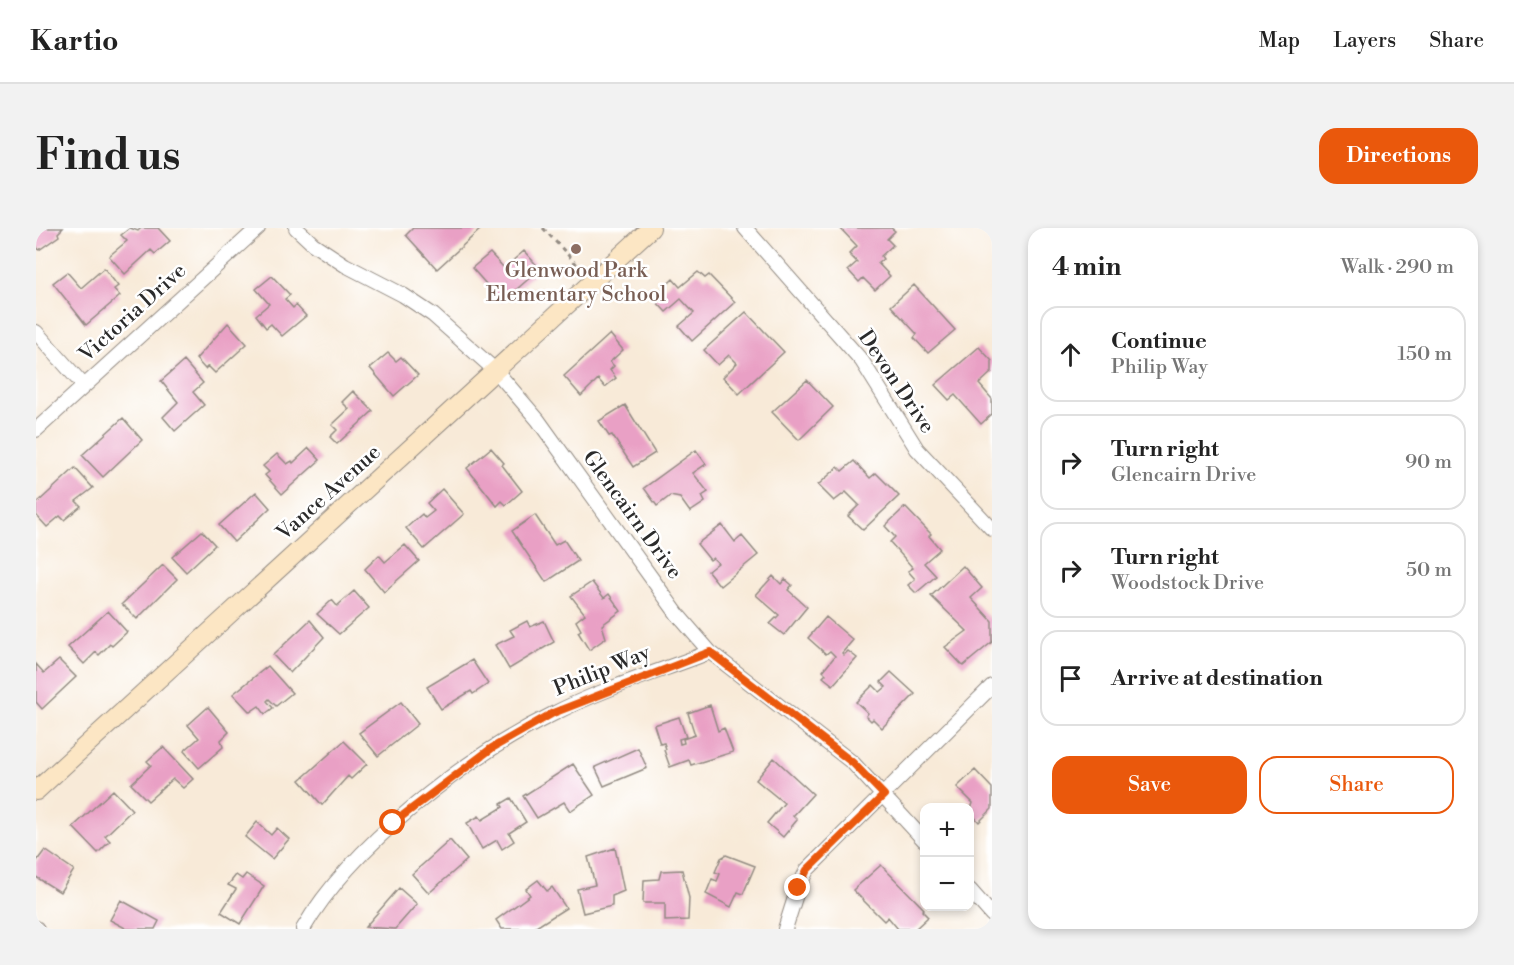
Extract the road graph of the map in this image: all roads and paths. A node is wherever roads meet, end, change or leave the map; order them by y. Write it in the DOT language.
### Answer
graph roads {
  1 [pos="258,228"];
  2 [pos="296,228"];
  3 [pos="543,228"];
  4 [pos="651,228"];
  5 [pos="745,228"];
  6 [pos="582,270"];
  7 [pos="36,332"];
  8 [pos="496,371"];
  9 [pos="84,386"];
  10 [pos="36,430"];
  11 [pos="992,529"];
  12 [pos="710,652"];
  13 [pos="992,686"];
  14 [pos="36,791"];
  15 [pos="884,795"];
  16 [pos="920,836"];
  17 [pos="974,895"];
  18 [pos="992,915"];
  19 [pos="303,929"];
  20 [pos="785,929"];
  1 -- 9 [label="street, Victoria Drive"];
  2 -- 8 [label="street, Glencairn Drive"];
  3 -- 6 [label="path"];
  4 -- 8 [label="street, Vance Avenue"];
  5 -- 11 [label="street, Devon Drive"];
  7 -- 9 [label="street"];
  8 -- 12 [label="street, Glencairn Drive"];
  8 -- 14 [label="street, Vance Avenue"];
  9 -- 10 [label="street, Victoria Drive"];
  12 -- 15 [label="street, Glencairn Drive"];
  12 -- 19 [label="street, Philip Way"];
  13 -- 15 [label="street"];
  15 -- 16 [label="street, Glencairn Drive"];
  15 -- 20 [label="street"];
  17 -- 18 [label="street"];
}
